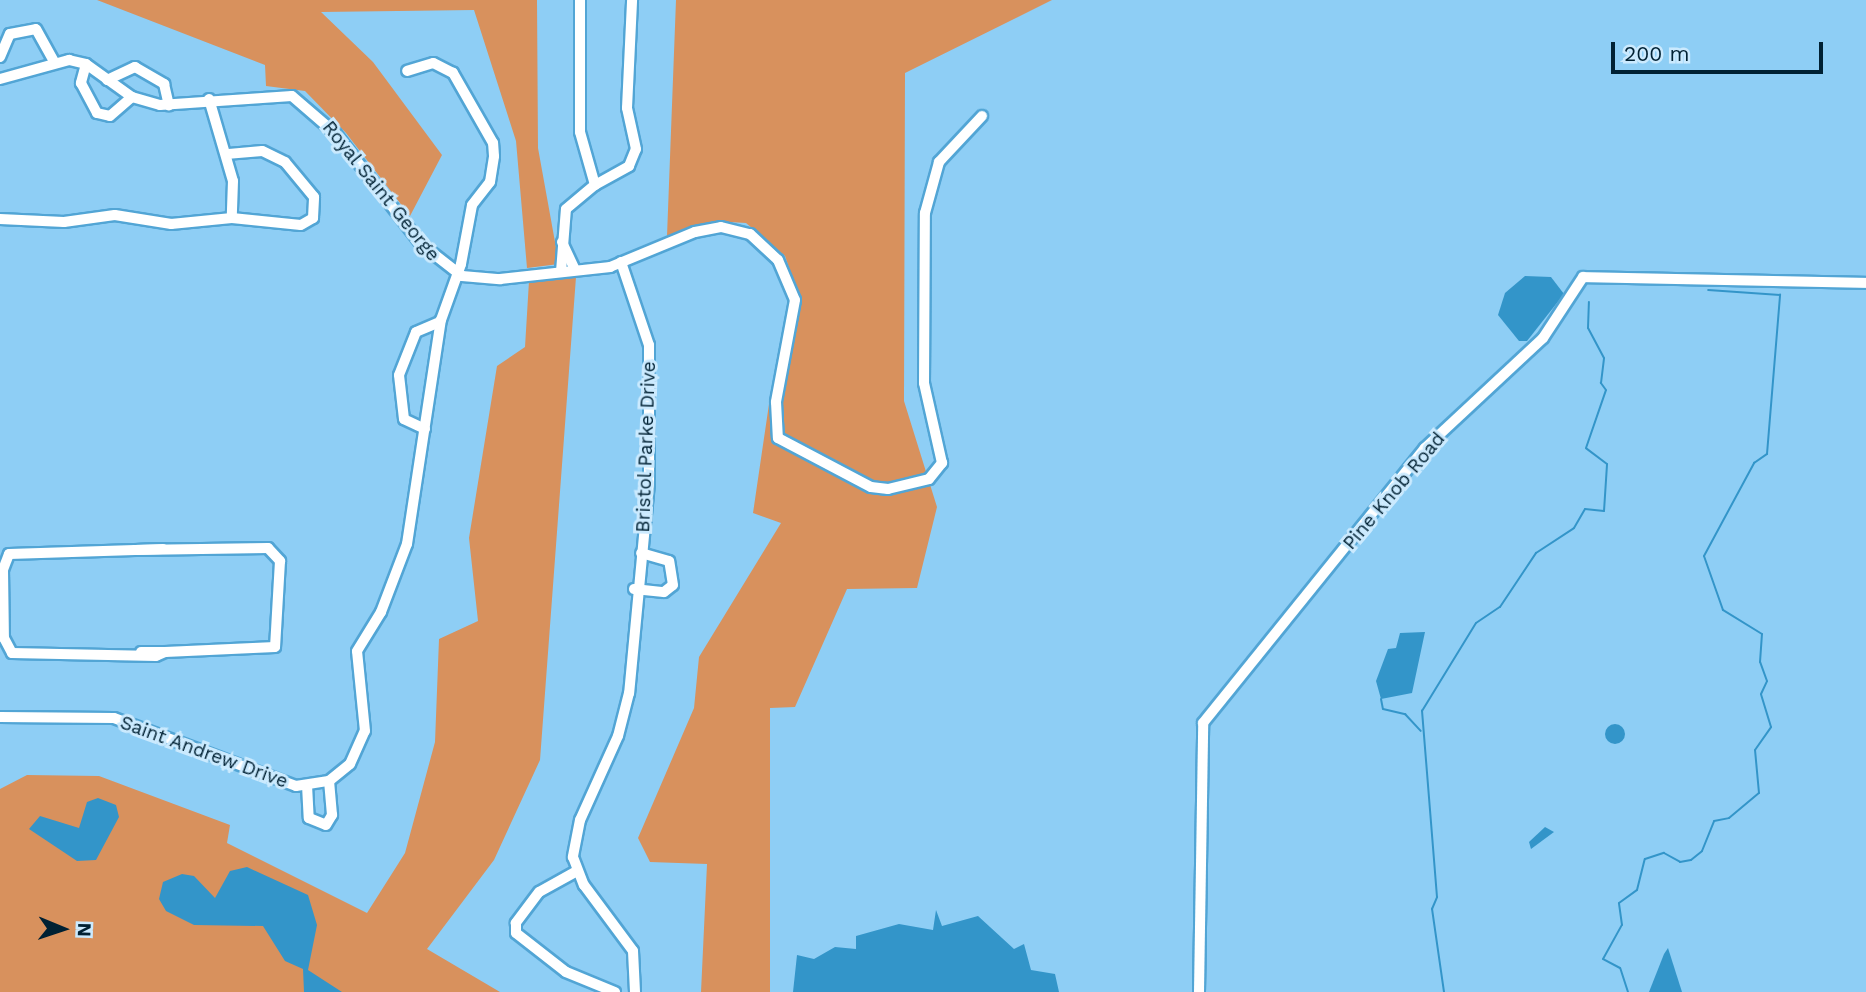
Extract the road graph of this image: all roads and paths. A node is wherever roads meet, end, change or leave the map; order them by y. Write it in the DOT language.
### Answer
graph roads {
  1 [pos="580,0"];
  2 [pos="632,0"];
  3 [pos="0,57"];
  4 [pos="55,63"];
  5 [pos="86,64"];
  6 [pos="407,71"];
  7 [pos="0,79"];
  8 [pos="107,79"];
  9 [pos="132,97"];
  10 [pos="209,99"];
  11 [pos="169,105"];
  12 [pos="982,116"];
  13 [pos="226,154"];
  14 [pos="595,184"];
  15 [pos="232,218"];
  16 [pos="0,219"];
  17 [pos="562,242"];
  18 [pos="621,262"];
  19 [pos="575,270"];
  20 [pos="561,272"];
  21 [pos="457,273"];
  22 [pos="1866,283"];
  23 [pos="440,322"];
  24 [pos="425,429"];
  25 [pos="641,553"];
  26 [pos="634,589"];
  27 [pos="1,603"];
  28 [pos="0,717"];
  29 [pos="329,781"];
  30 [pos="307,785"];
  31 [pos="578,871"];
  32 [pos="615,992"];
  33 [pos="635,992"];
  34 [pos="1199,992"];
  1 -- 14 [label="street"];
  2 -- 14 [label="street"];
  3 -- 4 [label="street"];
  4 -- 5 [label="street"];
  4 -- 7 [label="street"];
  5 -- 8 [label="street, Royal Saint George"];
  5 -- 9 [label="street"];
  6 -- 21 [label="street"];
  8 -- 9 [label="street, Royal Saint George"];
  8 -- 11 [label="street"];
  9 -- 11 [label="street, Royal Saint George"];
  10 -- 11 [label="street, Royal Saint George"];
  10 -- 13 [label="street"];
  10 -- 21 [label="street, Royal Saint George"];
  12 -- 18 [label="street, Royal Saint George"];
  13 -- 15 [label="street"];
  13 -- 15 [label="street"];
  14 -- 17 [label="street"];
  15 -- 16 [label="street"];
  17 -- 19 [label="street"];
  17 -- 20 [label="street"];
  18 -- 19 [label="street, Royal Saint George"];
  18 -- 25 [label="street, Bristol Parke Drive"];
  19 -- 20 [label="street, Royal Saint George"];
  20 -- 21 [label="street, Royal Saint George"];
  21 -- 23 [label="street"];
  22 -- 34 [label="street, Pine Knob Road"];
  23 -- 24 [label="street"];
  23 -- 24 [label="street"];
  24 -- 29 [label="street"];
  25 -- 26 [label="street, Bristol Parke Drive"];
  25 -- 26 [label="street, Bristol Parke Drive"];
  26 -- 31 [label="street, Bristol Parke Drive"];
  27 -- 27 [label="street"];
  28 -- 30 [label="street, Saint Andrew Drive"];
  29 -- 30 [label="street, Saint Andrew Drive"];
  29 -- 30 [label="street"];
  31 -- 32 [label="street"];
  31 -- 33 [label="street"];
}
